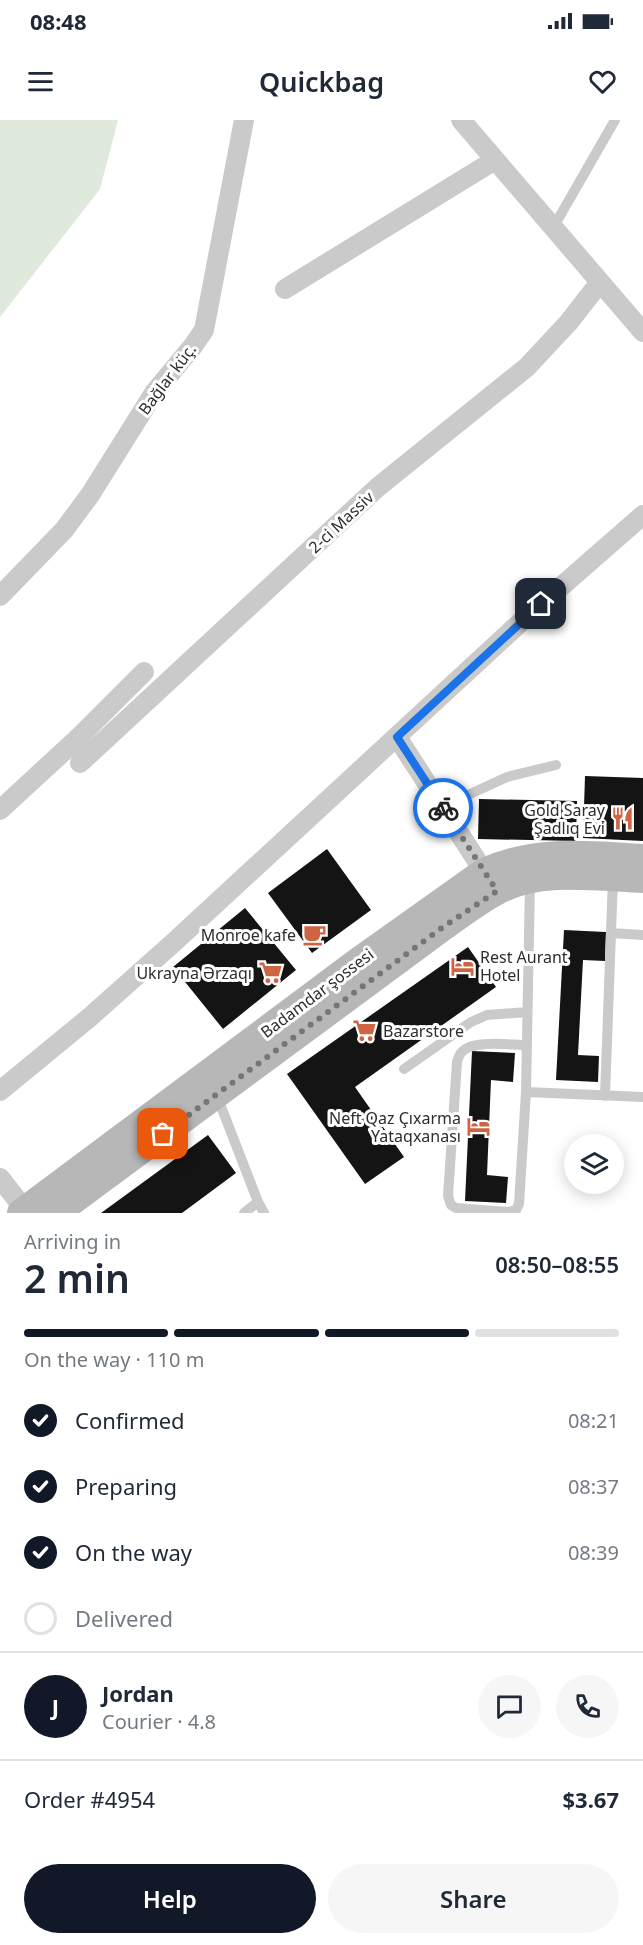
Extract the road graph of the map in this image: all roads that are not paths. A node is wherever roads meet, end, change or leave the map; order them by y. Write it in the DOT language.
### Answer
graph roads {
  1 [pos="244,120"];
  2 [pos="460,120"];
  3 [pos="615,120"];
  4 [pos="495,160"];
  5 [pos="554,228"];
  6 [pos="600,282"];
  7 [pos="285,289"];
  8 [pos="643,332"];
  9 [pos="643,515"];
  10 [pos="0,597"];
  11 [pos="144,672"];
  12 [pos="397,737"];
  13 [pos="80,763"];
  14 [pos="556,765"];
  15 [pos="442,807"];
  16 [pos="0,810"];
  17 [pos="643,858"];
  18 [pos="613,878"];
  19 [pos="643,879"];
  20 [pos="530,880"];
  21 [pos="490,882"];
  22 [pos="611,933"];
  23 [pos="643,935"];
  24 [pos="527,1012"];
  25 [pos="527,1045"];
  26 [pos="404,1069"];
  27 [pos="0,1091"];
  28 [pos="526,1092"];
  29 [pos="216,1095"];
  30 [pos="605,1096"];
  31 [pos="643,1097"];
  32 [pos="0,1178"];
  33 [pos="258,1202"];
  34 [pos="23,1211"];
  35 [pos="56,1213"];
  36 [pos="244,1213"];
  37 [pos="264,1213"];
  1 -- 10 [label="street, Bağlar küç."];
  2 -- 4 [label="street"];
  3 -- 5 [label="lane"];
  4 -- 5 [label="street"];
  4 -- 7 [label="street"];
  5 -- 6 [label="street"];
  6 -- 8 [label="street"];
  6 -- 13 [label="street, 2-ci Massiv"];
  9 -- 12 [label="street"];
  11 -- 16 [label="street"];
  12 -- 15 [label="street"];
  12 -- 27 [label="street"];
  14 -- 15 [label="lane"];
  15 -- 21 [label="street"];
  17 -- 21 [label="main road, Badamdar şossesi"];
  18 -- 19 [label="main road, Badamdar şossesi"];
  18 -- 20 [label="main road, Badamdar şossesi"];
  18 -- 22 [label="lane"];
  20 -- 21 [label="main road, Badamdar şossesi"];
  20 -- 24 [label="lane"];
  21 -- 29 [label="main road, Badamdar şossesi"];
  21 -- 34 [label="main road, Badamdar şossesi"];
  22 -- 23 [label="lane"];
  22 -- 30 [label="lane"];
  24 -- 25 [label="lane"];
  24 -- 26 [label="lane"];
  25 -- 28 [label="lane"];
  25 -- 28 [label="lane"];
  28 -- 30 [label="lane"];
  29 -- 33 [label="lane"];
  29 -- 35 [label="main road, Badamdar şossesi"];
  30 -- 31 [label="lane"];
  32 -- 34 [label="street"];
  33 -- 36 [label="lane"];
  33 -- 37 [label="lane"];
}
